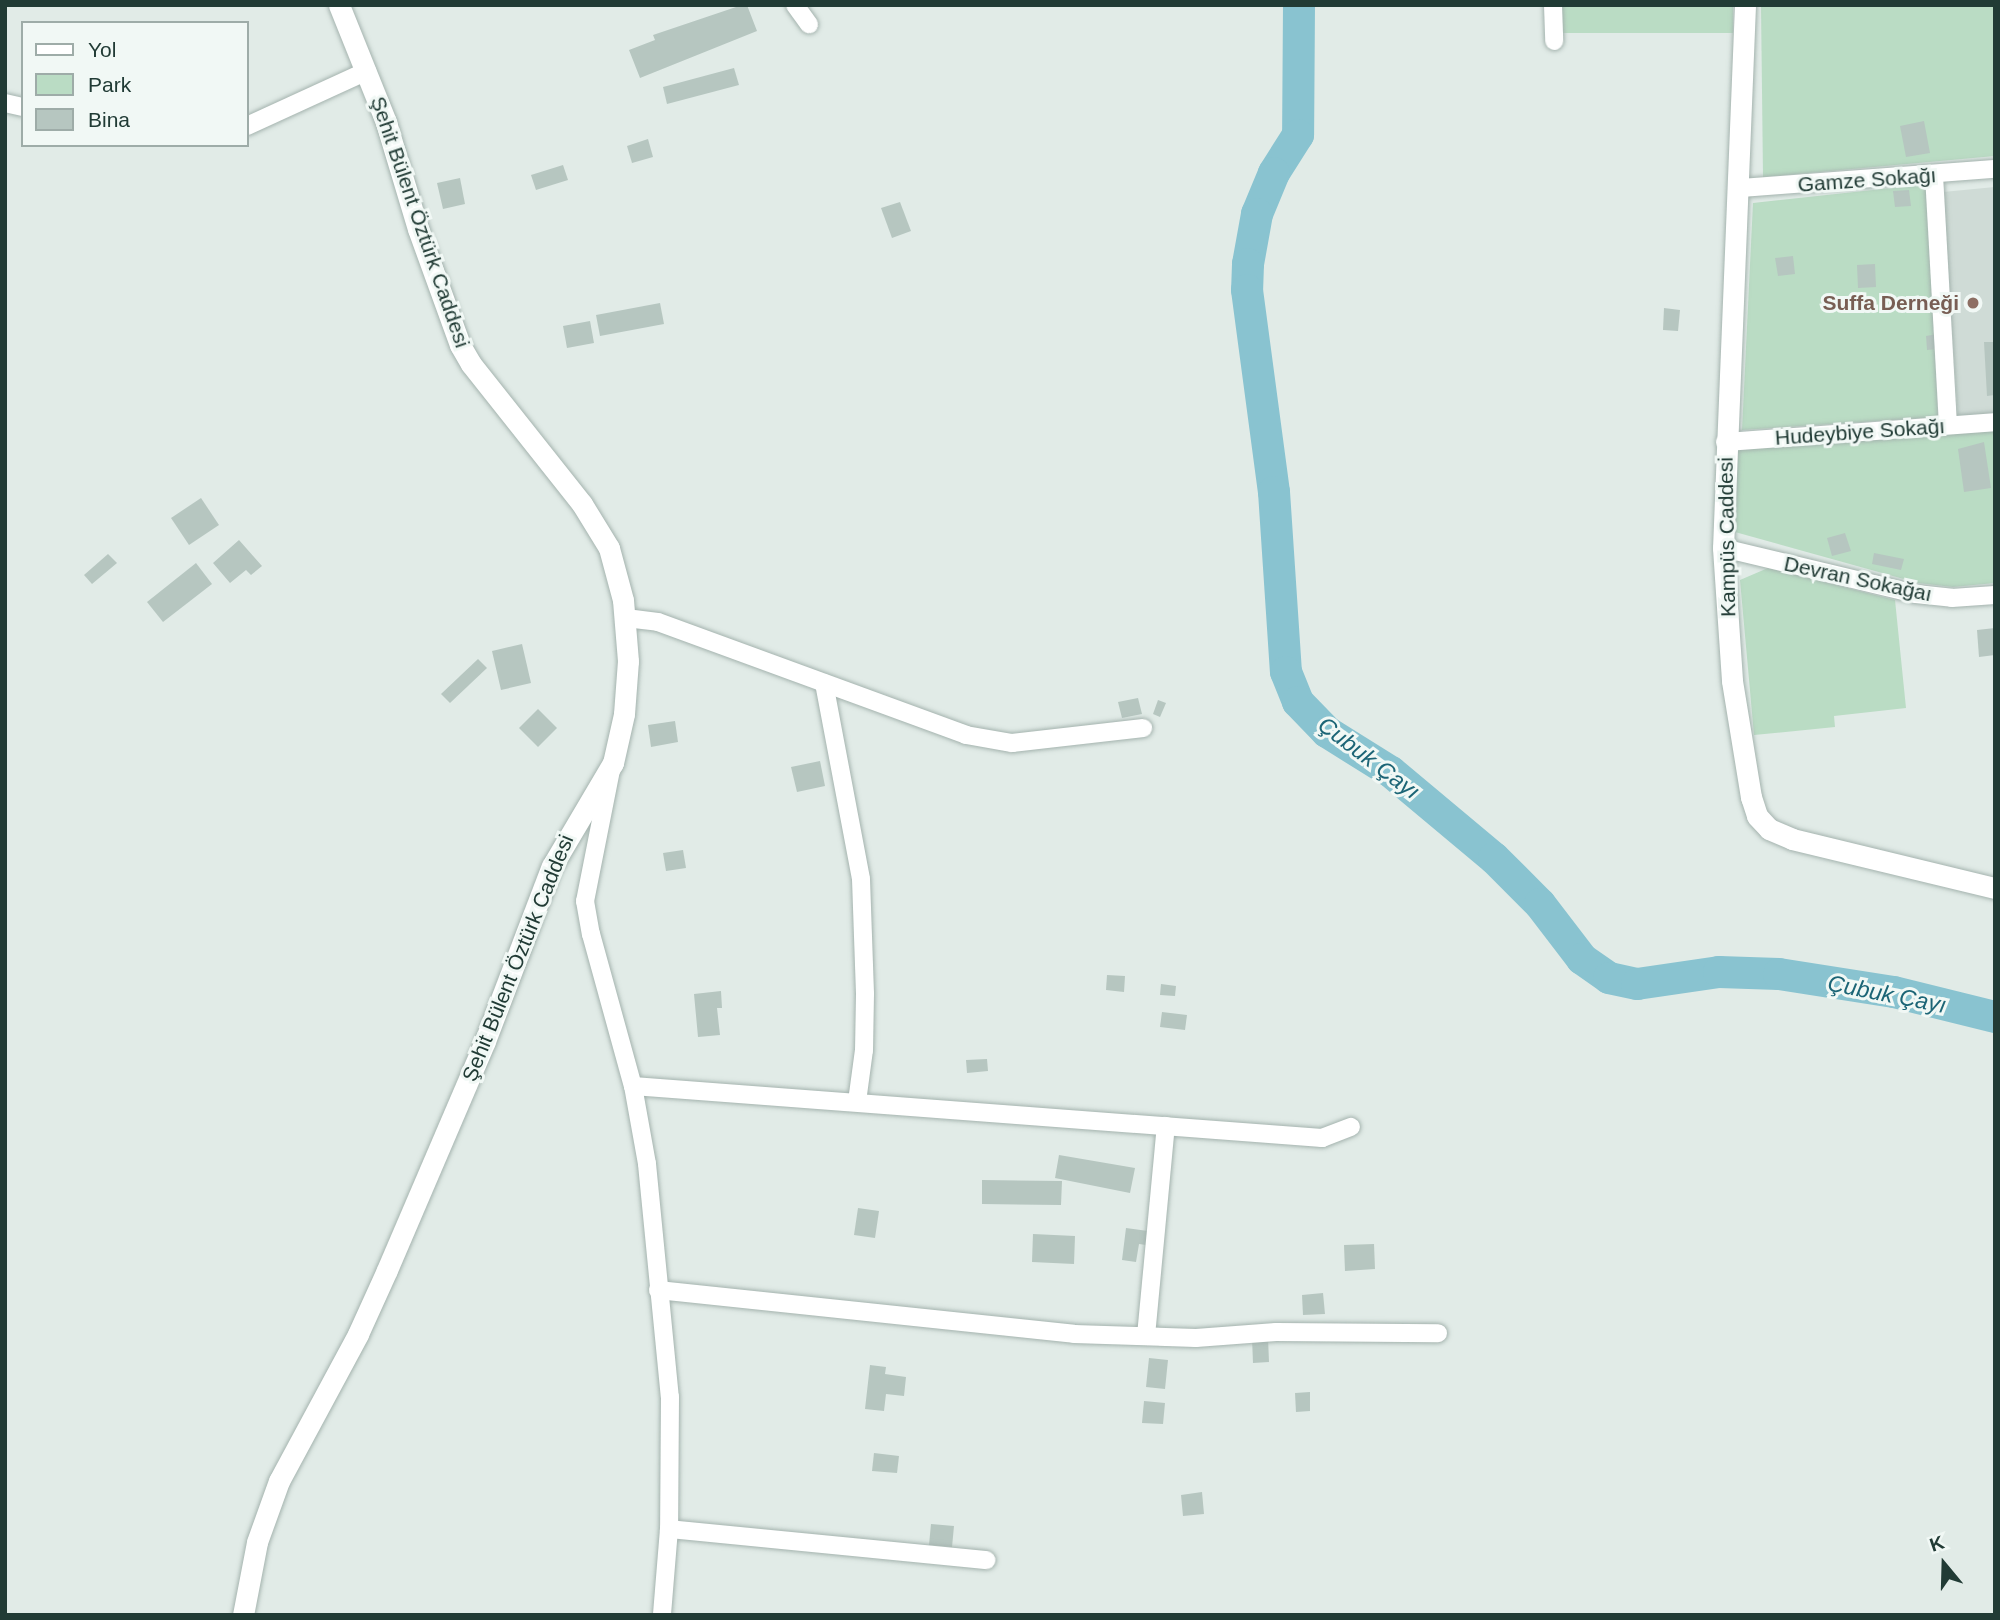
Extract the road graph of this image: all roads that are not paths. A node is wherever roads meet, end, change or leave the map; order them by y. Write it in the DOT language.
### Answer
graph roads {
  1 [pos="339,5"];
  2 [pos="795,5"];
  3 [pos="1553,5"];
  4 [pos="1745,5"];
  5 [pos="809,24"];
  6 [pos="1554,41"];
  7 [pos="367,71"];
  8 [pos="248,127"];
  9 [pos="1995,169"];
  10 [pos="1934,176"];
  11 [pos="1740,188"];
  12 [pos="1995,422"];
  13 [pos="1948,425"];
  14 [pos="1725,442"];
  15 [pos="1723,548"];
  16 [pos="1995,594"];
  17 [pos="626,618"];
  18 [pos="824,683"];
  19 [pos="1143,728"];
  20 [pos="613,763"];
  21 [pos="1995,888"];
  22 [pos="633,1086"];
  23 [pos="856,1102"];
  24 [pos="1166,1126"];
  25 [pos="1351,1127"];
  26 [pos="658,1290"];
  27 [pos="1438,1333"];
  28 [pos="1146,1336"];
  29 [pos="669,1529"];
  30 [pos="986,1560"];
  31 [pos="243,1615"];
  32 [pos="662,1615"];
  1 -- 7 [label="street, Şehit Bülent Öztürk Caddesi"];
  2 -- 5 [label="street"];
  3 -- 6 [label="street"];
  4 -- 11 [label="street, Kampüs Caddesi"];
  7 -- 8 [label="street"];
  7 -- 17 [label="street, Şehit Bülent Öztürk Caddesi"];
  9 -- 10 [label="street, Gamze Sokağı"];
  10 -- 11 [label="street, Gamze Sokağı"];
  10 -- 13 [label="street"];
  11 -- 14 [label="street, Kampüs Caddesi"];
  12 -- 13 [label="street, Hudeybiye Sokağı"];
  13 -- 14 [label="street, Hudeybiye Sokağı"];
  14 -- 15 [label="street, Kampüs Caddesi"];
  15 -- 16 [label="street, Devran Sokağaı"];
  15 -- 21 [label="street, Kampüs Caddesi"];
  17 -- 18 [label="street"];
  17 -- 20 [label="street, Şehit Bülent Öztürk Caddesi"];
  18 -- 19 [label="street"];
  18 -- 23 [label="street"];
  20 -- 22 [label="street"];
  20 -- 31 [label="street, Şehit Bülent Öztürk Caddesi"];
  22 -- 23 [label="street"];
  22 -- 26 [label="street"];
  23 -- 24 [label="street"];
  24 -- 25 [label="street"];
  24 -- 28 [label="street"];
  26 -- 28 [label="street"];
  26 -- 29 [label="street"];
  27 -- 28 [label="street"];
  29 -- 30 [label="street"];
  29 -- 32 [label="street"];
}
